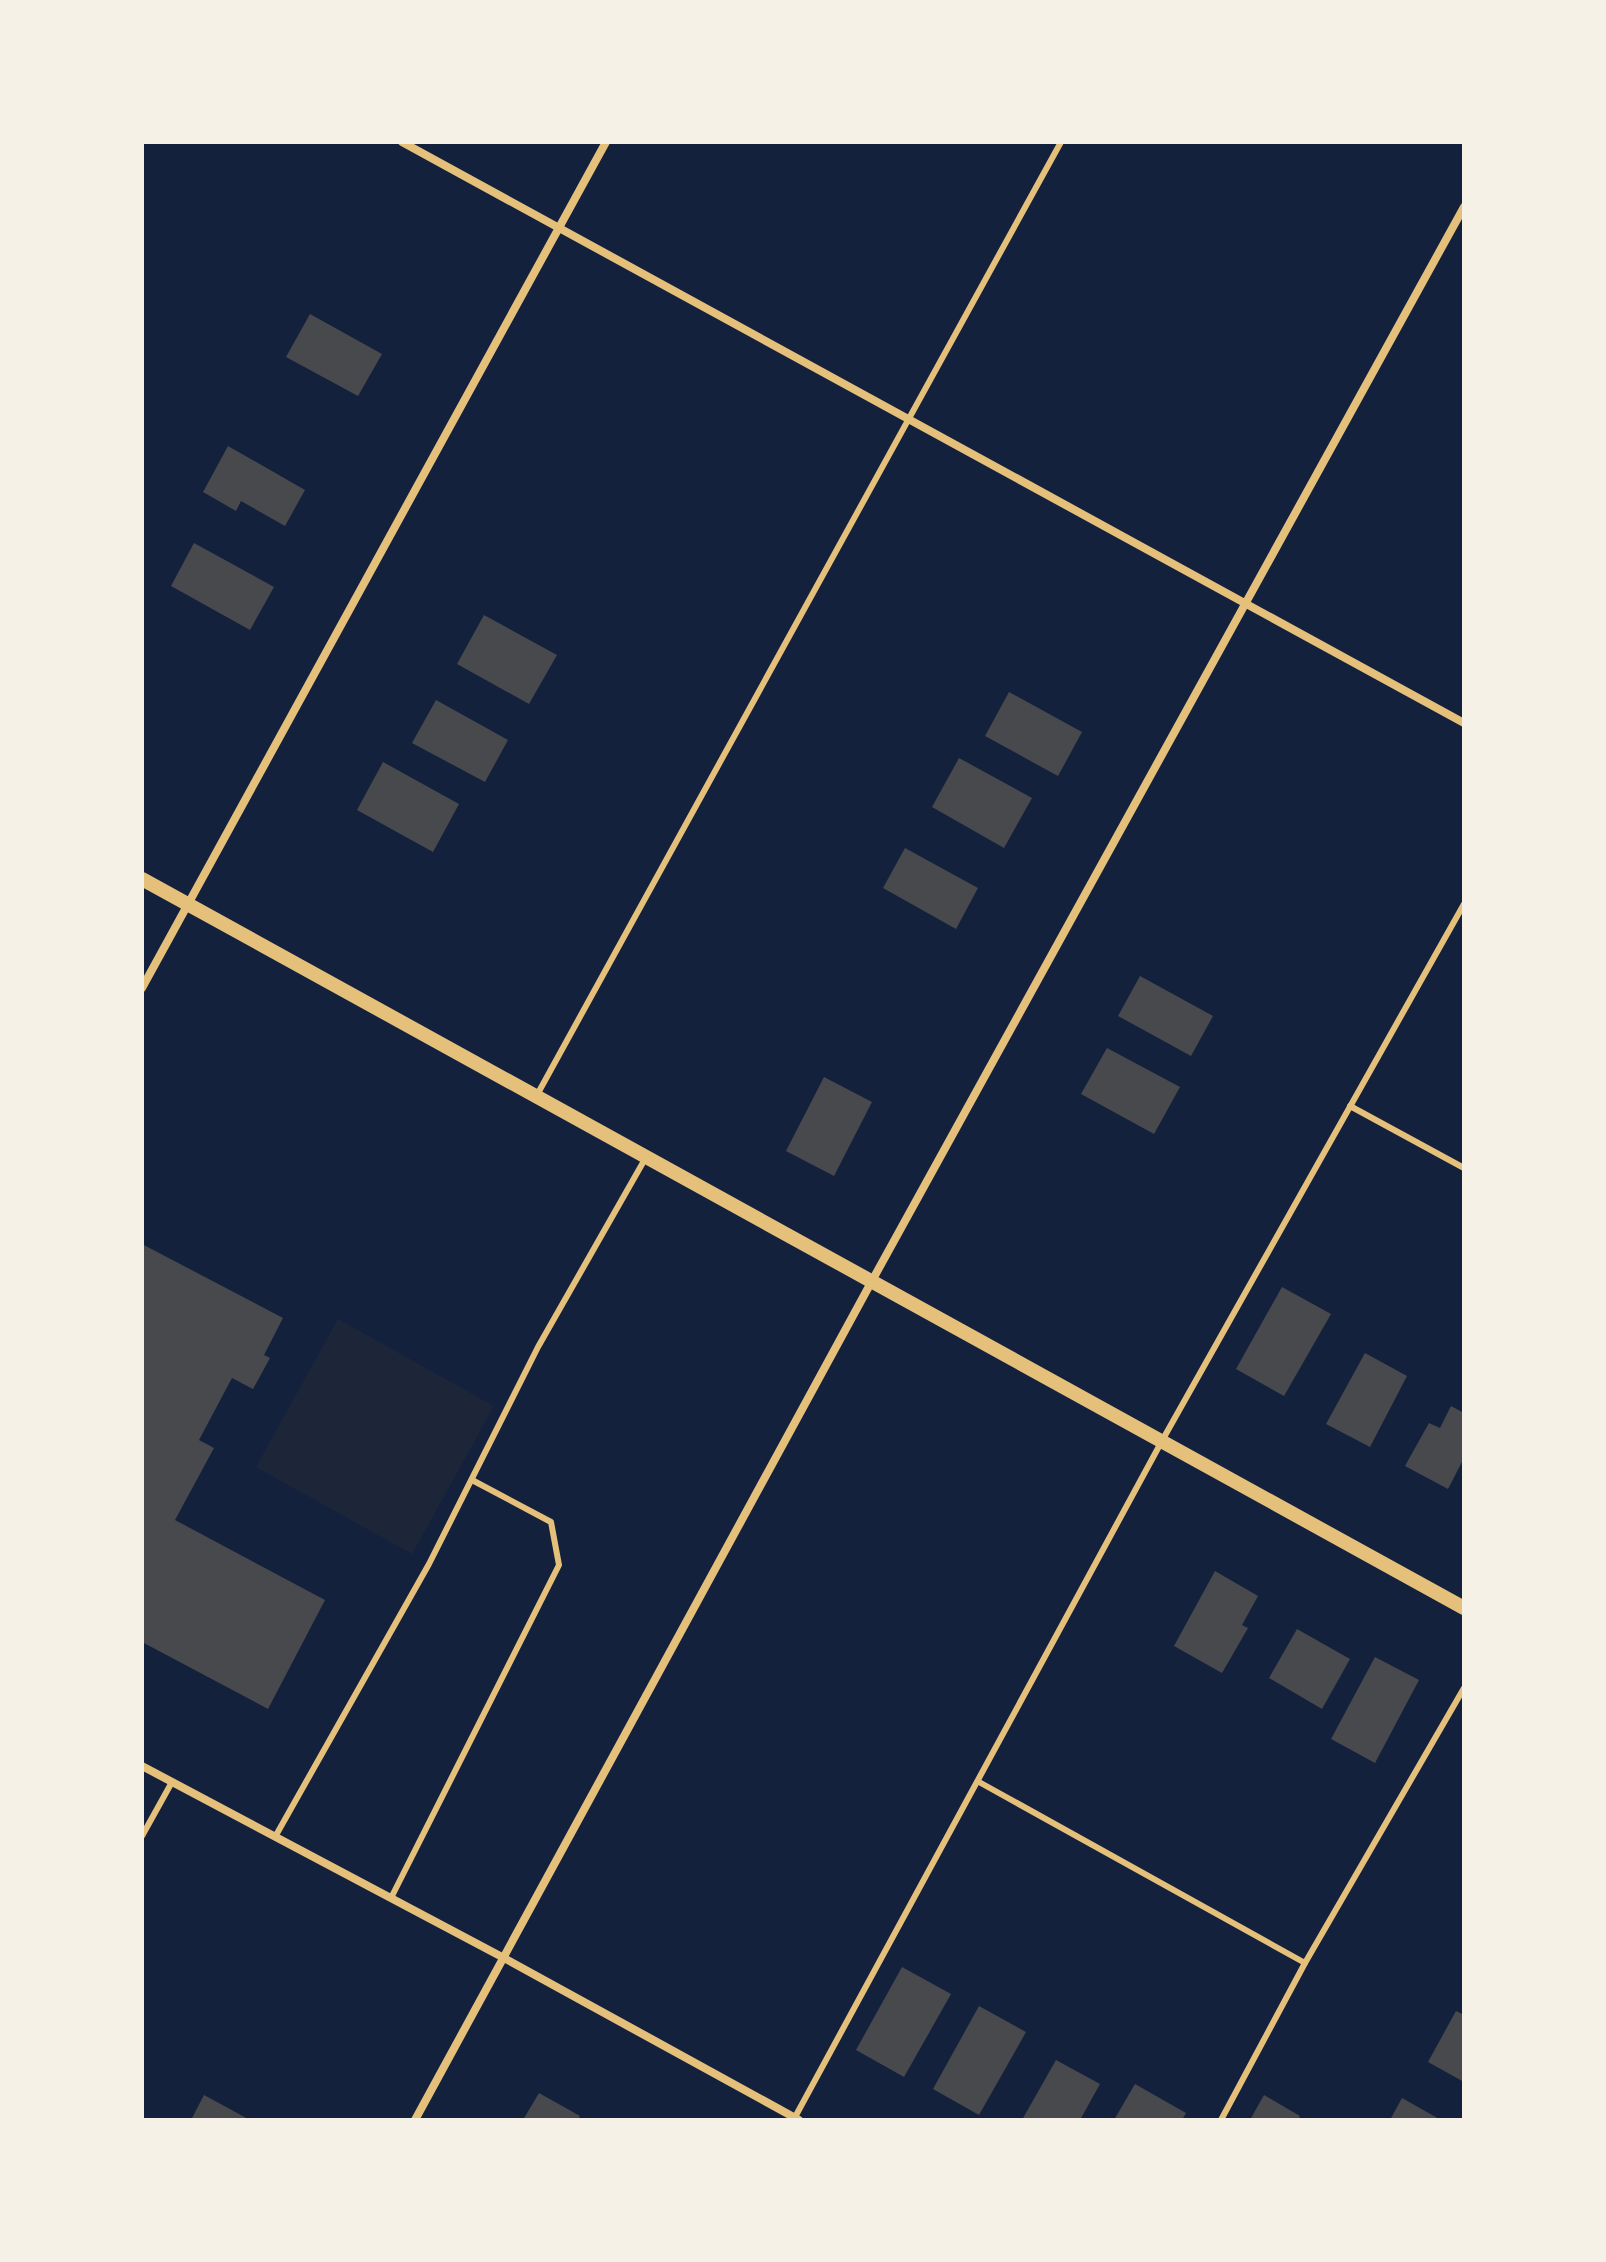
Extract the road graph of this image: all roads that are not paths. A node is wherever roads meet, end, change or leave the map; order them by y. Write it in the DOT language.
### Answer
graph roads {
  1 [pos="402,142"];
  2 [pos="606,142"];
  3 [pos="1061,142"];
  4 [pos="1464,207"];
  5 [pos="559,227"];
  6 [pos="909,419"];
  7 [pos="1246,606"];
  8 [pos="1464,723"];
  9 [pos="142,879"];
  10 [pos="188,904"];
  11 [pos="1464,904"];
  12 [pos="142,988"];
  13 [pos="537,1095"];
  14 [pos="1350,1106"];
  15 [pos="647,1156"];
  16 [pos="1464,1168"];
  17 [pos="873,1279"];
  18 [pos="1163,1439"];
  19 [pos="472,1480"];
  20 [pos="1464,1608"];
  21 [pos="1464,1688"];
  22 [pos="142,1766"];
  23 [pos="172,1782"];
  24 [pos="979,1782"];
  25 [pos="142,1836"];
  26 [pos="275,1837"];
  27 [pos="391,1898"];
  28 [pos="504,1958"];
  29 [pos="1305,1963"];
  30 [pos="796,2119"];
  31 [pos="415,2120"];
  32 [pos="1221,2120"];
  1 -- 5 [label="street"];
  2 -- 5 [label="street"];
  3 -- 6 [label="lane"];
  4 -- 7 [label="street"];
  5 -- 6 [label="street"];
  5 -- 10 [label="street"];
  6 -- 7 [label="street"];
  6 -- 13 [label="lane"];
  7 -- 8 [label="street"];
  7 -- 17 [label="street"];
  9 -- 10 [label="street"];
  10 -- 12 [label="street"];
  10 -- 13 [label="street"];
  11 -- 14 [label="lane"];
  13 -- 15 [label="street"];
  14 -- 16 [label="lane"];
  14 -- 18 [label="lane"];
  15 -- 17 [label="street"];
  15 -- 19 [label="lane"];
  17 -- 18 [label="street"];
  17 -- 28 [label="street"];
  18 -- 20 [label="street"];
  18 -- 24 [label="lane"];
  19 -- 26 [label="lane"];
  19 -- 27 [label="lane"];
  21 -- 29 [label="lane"];
  22 -- 23 [label="street"];
  23 -- 25 [label="lane"];
  23 -- 26 [label="street"];
  24 -- 29 [label="lane"];
  24 -- 30 [label="lane"];
  26 -- 27 [label="street"];
  27 -- 28 [label="street"];
  28 -- 30 [label="street"];
  28 -- 31 [label="street"];
  29 -- 32 [label="lane"];
}
